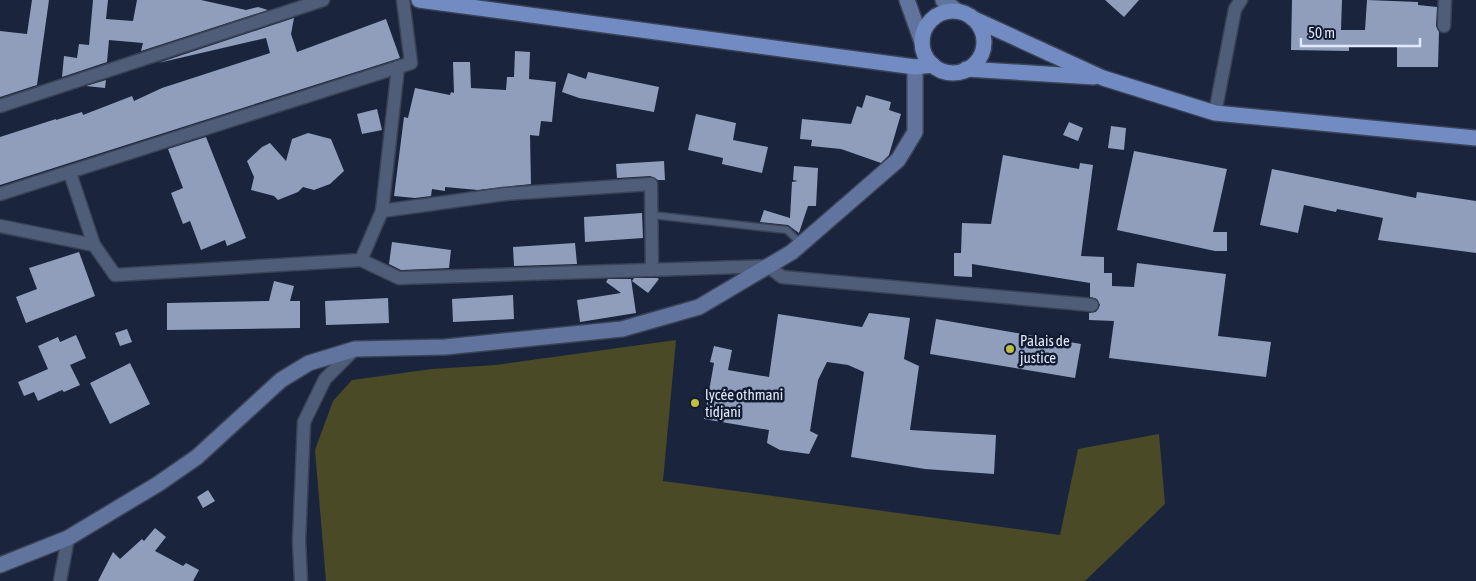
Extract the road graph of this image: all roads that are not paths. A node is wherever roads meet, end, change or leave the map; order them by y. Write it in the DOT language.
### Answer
graph roads {
  1 [pos="323,0"];
  2 [pos="403,0"];
  3 [pos="419,0"];
  4 [pos="907,0"];
  5 [pos="943,0"];
  6 [pos="1241,0"];
  7 [pos="1444,0"];
  8 [pos="956,11"];
  9 [pos="972,18"];
  10 [pos="1444,26"];
  11 [pos="922,42"];
  12 [pos="933,65"];
  13 [pos="398,67"];
  14 [pos="915,67"];
  15 [pos="966,69"];
  16 [pos="1103,78"];
  17 [pos="0,106"];
  18 [pos="1215,113"];
  19 [pos="1476,138"];
  20 [pos="70,173"];
  21 [pos="0,194"];
  22 [pos="382,211"];
  23 [pos="652,215"];
  24 [pos="0,226"];
  25 [pos="94,244"];
  26 [pos="801,244"];
  27 [pos="361,260"];
  28 [pos="768,266"];
  29 [pos="652,270"];
  30 [pos="1092,305"];
  31 [pos="355,349"];
  32 [pos="68,538"];
  33 [pos="0,565"];
  34 [pos="60,581"];
  35 [pos="302,581"];
  1 -- 17 [label="street"];
  2 -- 13 [label="street"];
  3 -- 14 [label="main road"];
  4 -- 11 [label="street"];
  5 -- 8 [label="street"];
  6 -- 18 [label="street"];
  7 -- 10 [label="street"];
  8 -- 9 [label="main road"];
  8 -- 11 [label="main road"];
  9 -- 15 [label="main road"];
  9 -- 16 [label="main road"];
  11 -- 12 [label="main road"];
  12 -- 14 [label="main road"];
  12 -- 15 [label="main road"];
  13 -- 20 [label="street"];
  13 -- 22 [label="street"];
  14 -- 26 [label="street"];
  15 -- 16 [label="main road"];
  16 -- 18 [label="main road"];
  18 -- 19 [label="main road"];
  20 -- 21 [label="street"];
  20 -- 25 [label="street"];
  22 -- 23 [label="street"];
  22 -- 27 [label="street"];
  23 -- 26 [label="lane"];
  23 -- 29 [label="street"];
  24 -- 25 [label="street"];
  25 -- 27 [label="street"];
  26 -- 28 [label="street"];
  27 -- 29 [label="street"];
  28 -- 29 [label="street"];
  28 -- 30 [label="street"];
  28 -- 31 [label="street"];
  31 -- 32 [label="street"];
  31 -- 35 [label="street"];
  32 -- 33 [label="street"];
  32 -- 34 [label="street"];
}
